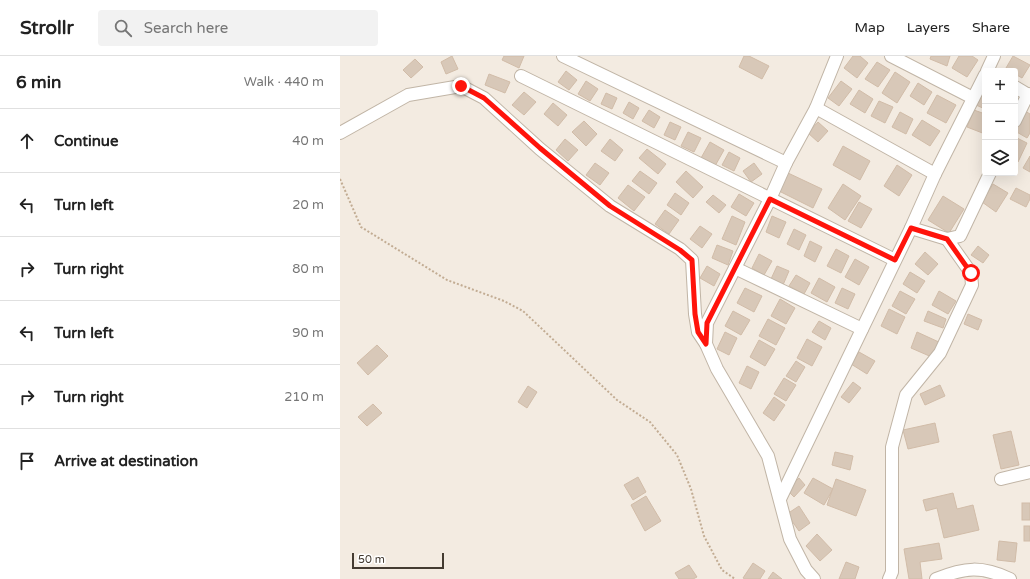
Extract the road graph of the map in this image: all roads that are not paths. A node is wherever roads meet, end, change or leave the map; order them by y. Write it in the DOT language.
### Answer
graph roads {
  1 [pos="563,56"];
  2 [pos="838,56"];
  3 [pos="891,56"];
  4 [pos="994,56"];
  5 [pos="988,68"];
  6 [pos="521,76"];
  7 [pos="982,81"];
  8 [pos="1018,89"];
  9 [pos="1029,95"];
  10 [pos="973,98"];
  11 [pos="816,108"];
  12 [pos="1018,115"];
  13 [pos="340,133"];
  14 [pos="786,163"];
  15 [pos="935,174"];
  16 [pos="989,176"];
  17 [pos="770,199"];
  18 [pos="911,228"];
  19 [pos="947,239"];
  20 [pos="895,260"];
  21 [pos="735,268"];
  22 [pos="862,329"];
  23 [pos="706,344"];
  24 [pos="1030,472"];
  25 [pos="1001,479"];
  26 [pos="780,499"];
  27 [pos="814,579"];
  28 [pos="889,579"];
  29 [pos="936,579"];
  30 [pos="1010,579"];
  1 -- 14 [label="street"];
  2 -- 11 [label="street"];
  3 -- 10 [label="street"];
  4 -- 5 [label="street"];
  6 -- 17 [label="street"];
  7 -- 10 [label="street"];
  8 -- 9 [label="street"];
  9 -- 12 [label="street"];
  10 -- 15 [label="street"];
  11 -- 14 [label="street"];
  11 -- 15 [label="street"];
  13 -- 23 [label="street"];
  14 -- 17 [label="street"];
  15 -- 18 [label="street"];
  16 -- 19 [label="street"];
  17 -- 20 [label="street"];
  17 -- 21 [label="street"];
  18 -- 19 [label="street"];
  18 -- 20 [label="street"];
  19 -- 28 [label="street"];
  20 -- 22 [label="street"];
  21 -- 22 [label="street"];
  21 -- 23 [label="street"];
  22 -- 26 [label="street"];
  23 -- 26 [label="street"];
  24 -- 25 [label="street"];
  26 -- 27 [label="street"];
  29 -- 30 [label="street"];
}
